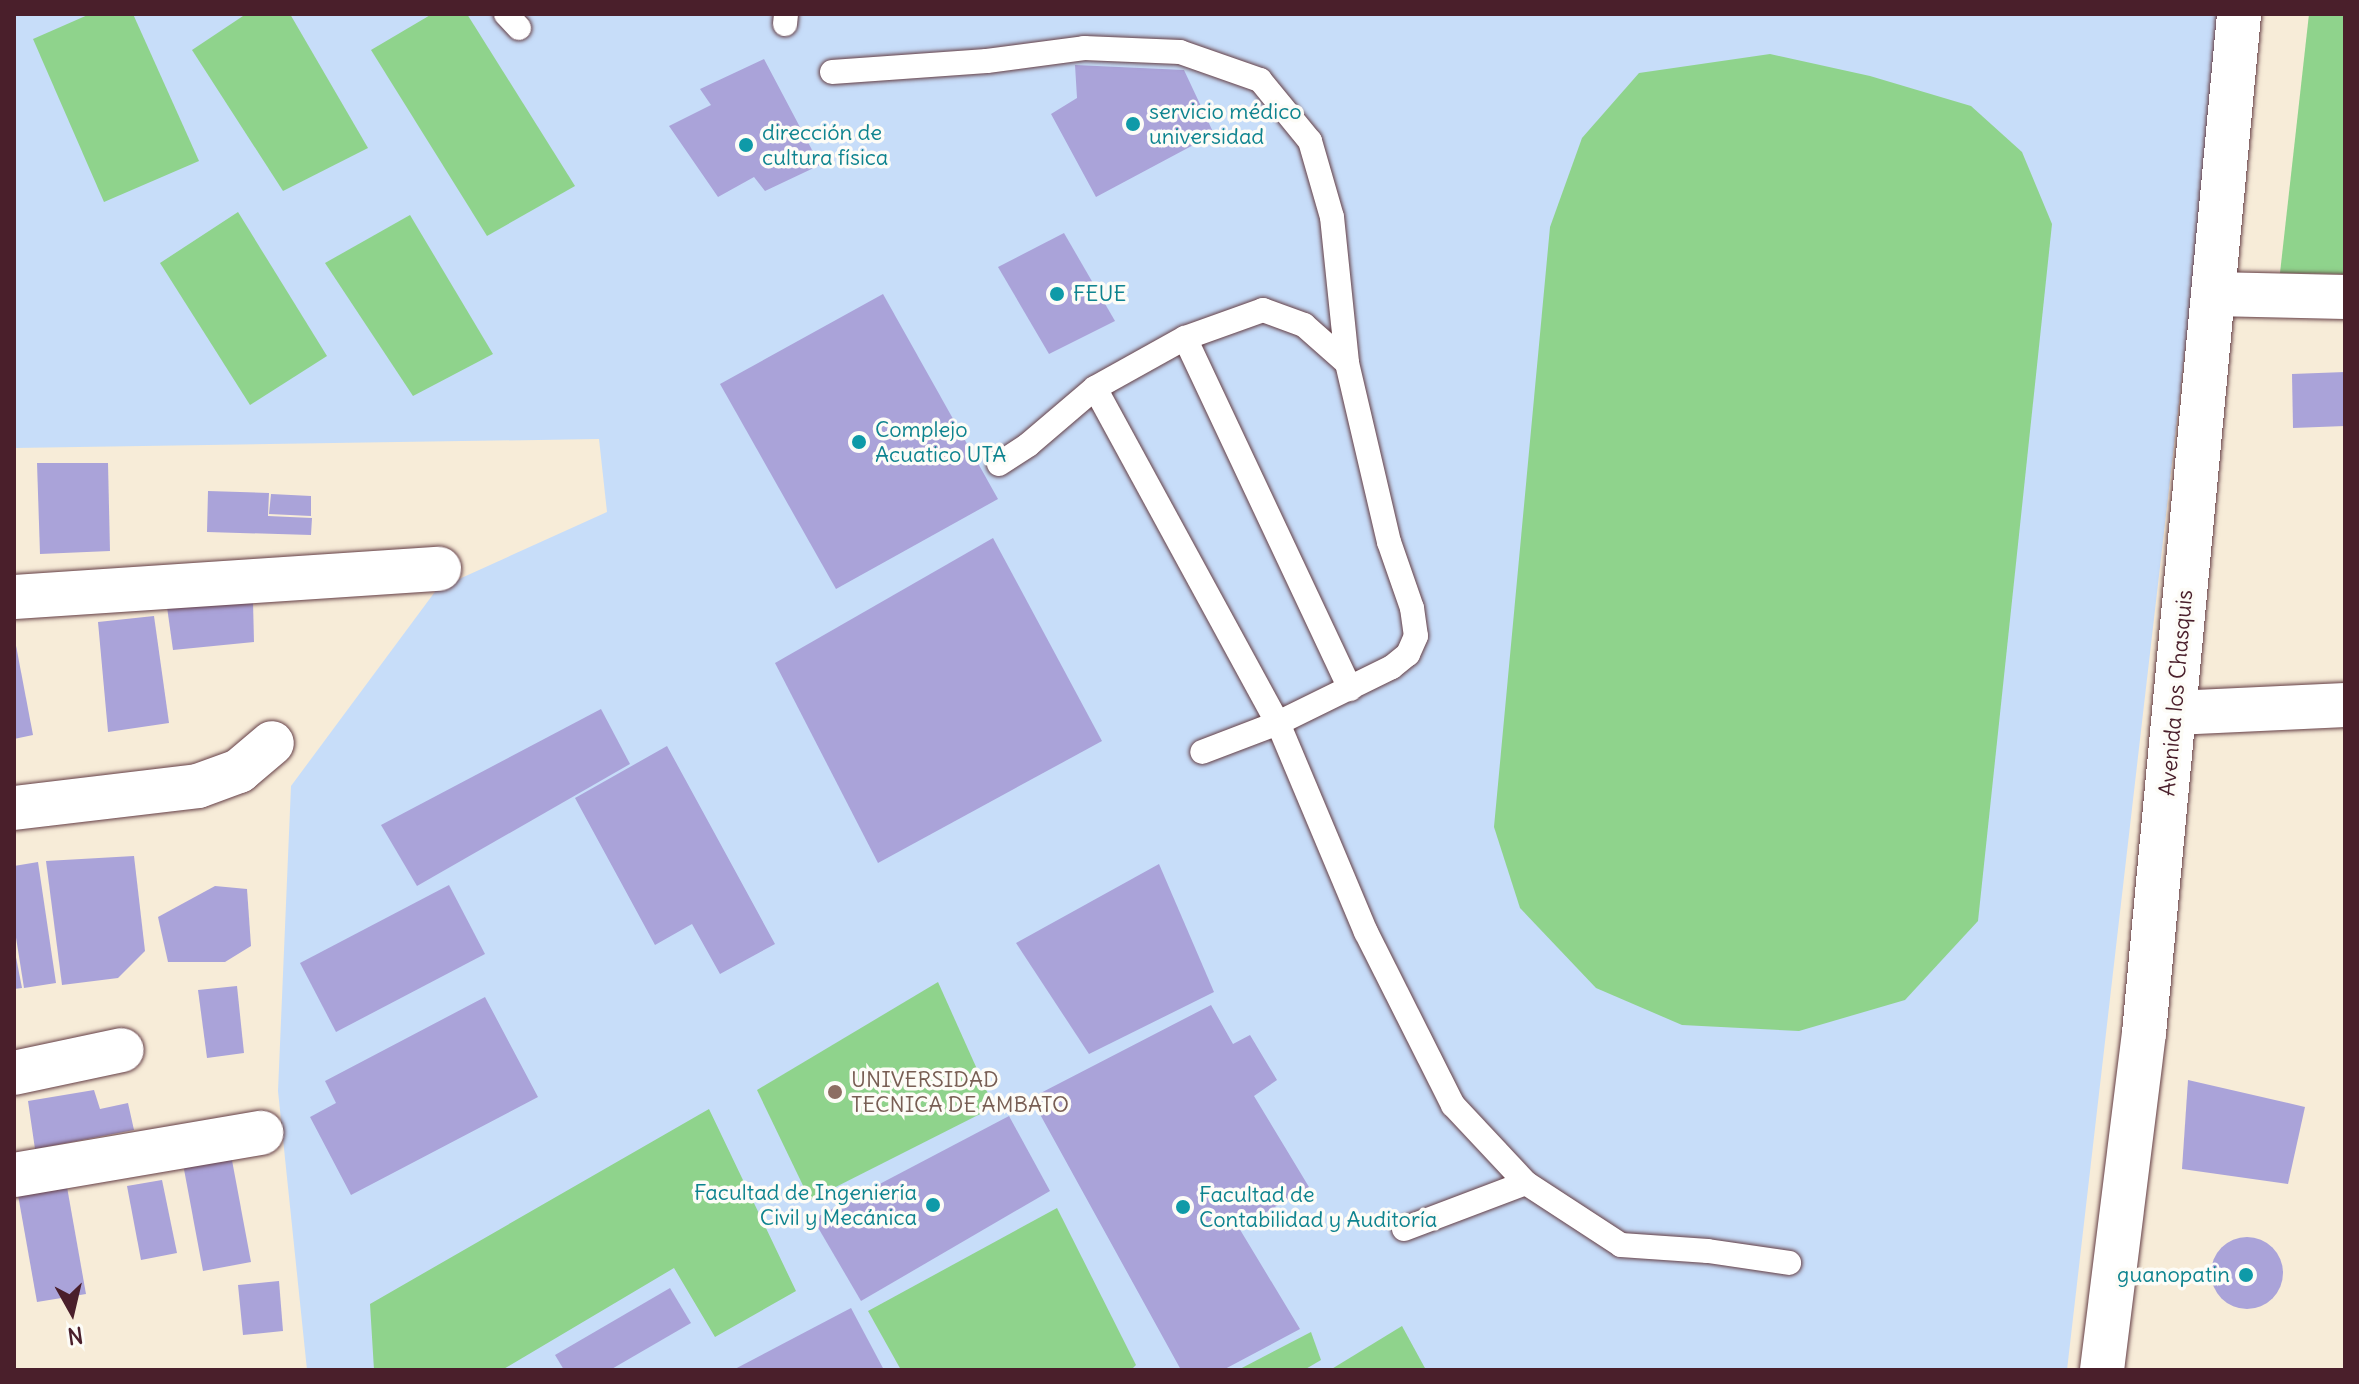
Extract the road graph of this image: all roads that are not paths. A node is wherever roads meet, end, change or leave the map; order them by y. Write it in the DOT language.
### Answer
graph roads {
  1 [pos="2239,14"];
  2 [pos="832,72"];
  3 [pos="2213,294"];
  4 [pos="2345,297"];
  5 [pos="1185,338"];
  6 [pos="1347,363"];
  7 [pos="1095,388"];
  8 [pos="999,464"];
  9 [pos="439,569"];
  10 [pos="14,597"];
  11 [pos="1350,689"];
  12 [pos="2345,705"];
  13 [pos="2175,713"];
  14 [pos="1278,723"];
  15 [pos="272,743"];
  16 [pos="1202,752"];
  17 [pos="14,808"];
  18 [pos="122,1050"];
  19 [pos="14,1073"];
  20 [pos="261,1133"];
  21 [pos="14,1175"];
  22 [pos="1526,1183"];
  23 [pos="1404,1229"];
  24 [pos="1789,1263"];
  25 [pos="2102,1370"];
  1 -- 3 [label="street, Avenida los Chasquis"];
  2 -- 6 [label="lane"];
  3 -- 4 [label="street"];
  3 -- 13 [label="street, Avenida los Chasquis"];
  5 -- 6 [label="lane"];
  5 -- 7 [label="lane"];
  5 -- 11 [label="lane"];
  6 -- 11 [label="lane"];
  7 -- 8 [label="lane"];
  7 -- 14 [label="lane"];
  9 -- 10 [label="street"];
  11 -- 14 [label="lane"];
  12 -- 13 [label="street"];
  13 -- 25 [label="street, Avenida los Chasquis"];
  14 -- 16 [label="lane"];
  14 -- 22 [label="lane"];
  15 -- 17 [label="street"];
  18 -- 19 [label="street"];
  20 -- 21 [label="street"];
  22 -- 23 [label="lane"];
  22 -- 24 [label="lane"];
}
